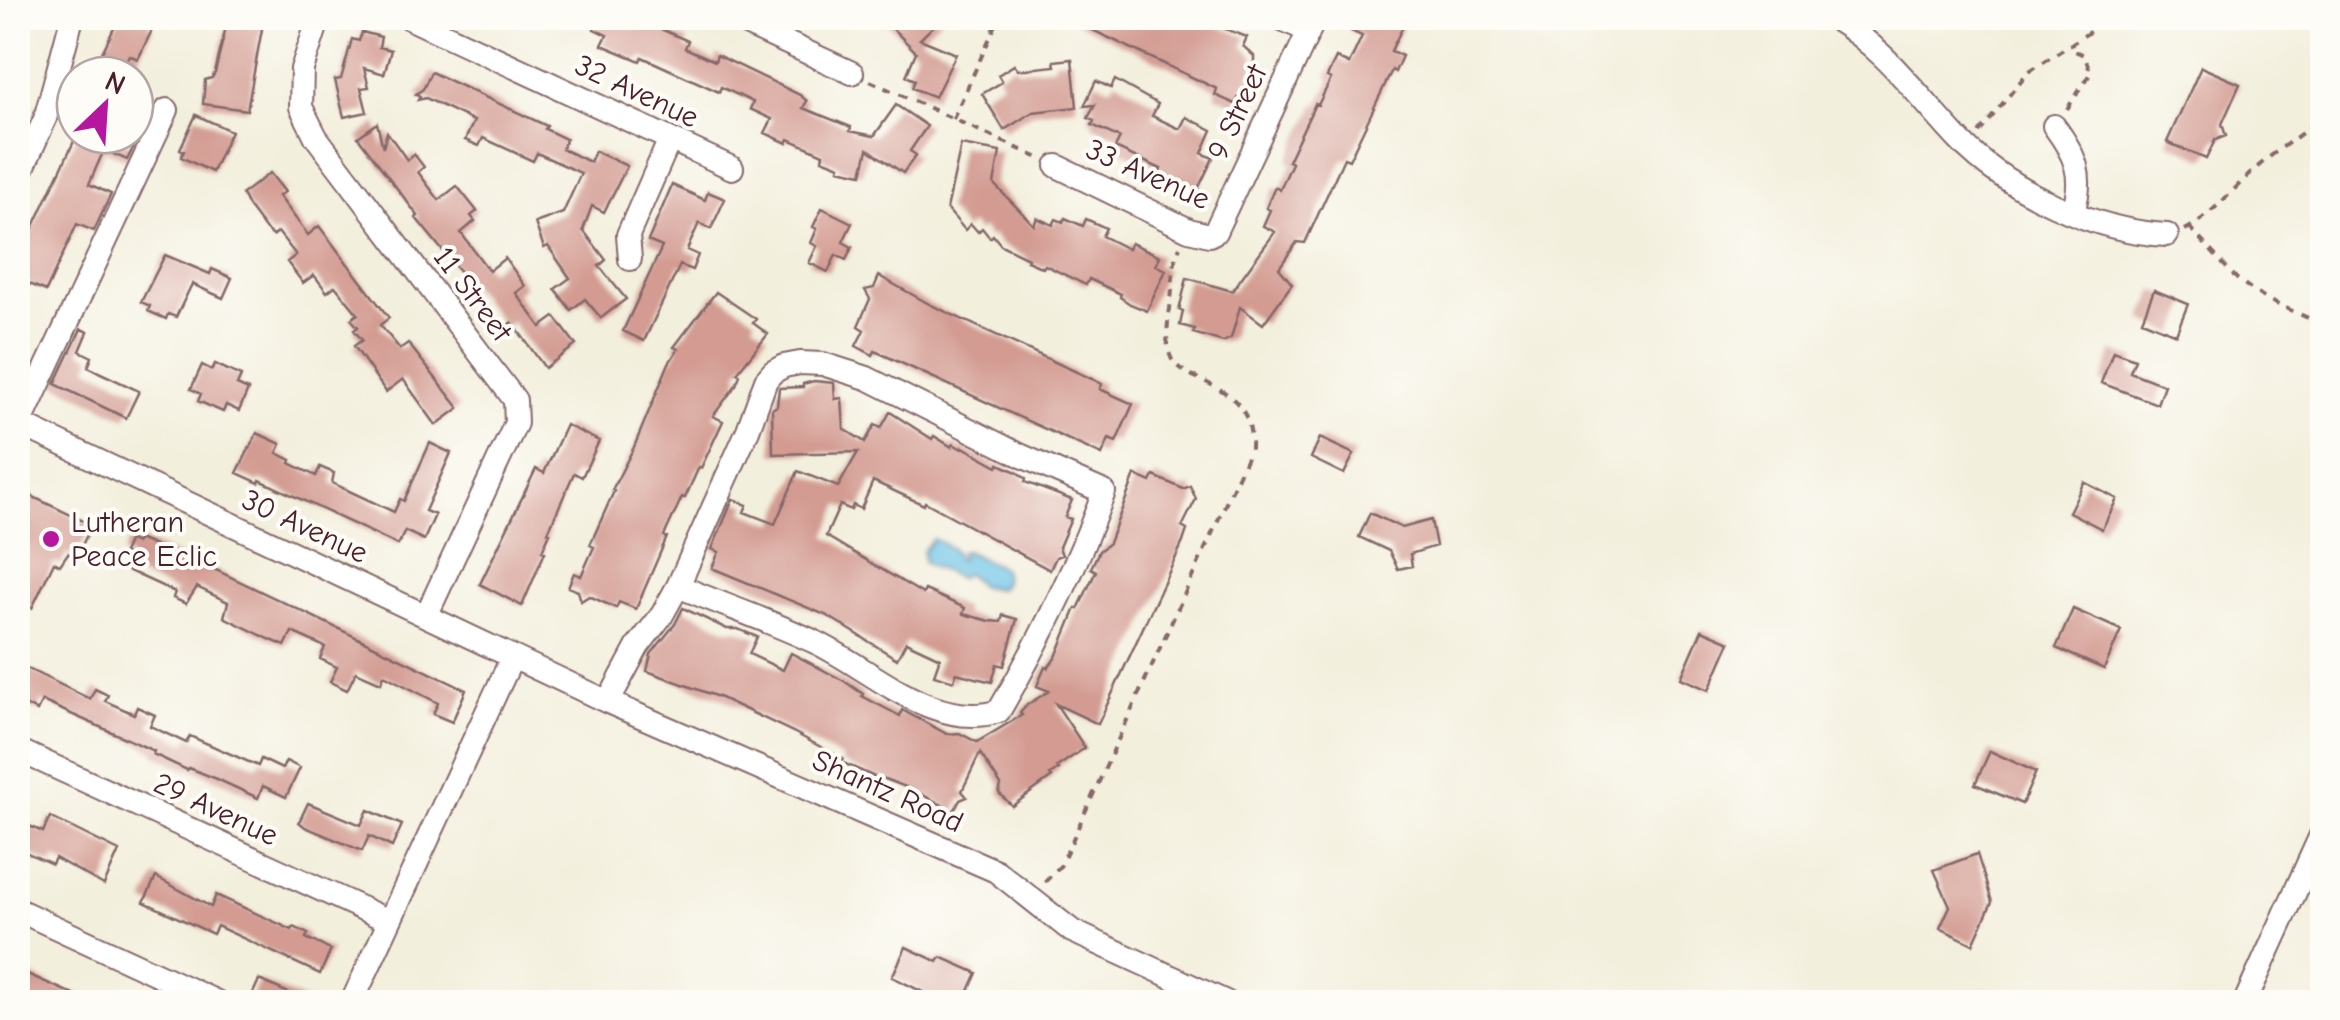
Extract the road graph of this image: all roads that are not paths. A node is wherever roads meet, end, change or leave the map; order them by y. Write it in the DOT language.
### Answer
graph roads {
  1 [pos="72,18"];
  2 [pos="318,18"];
  3 [pos="409,18"];
  4 [pos="733,18"];
  5 [pos="1280,18"];
  6 [pos="1834,18"];
  7 [pos="1311,24"];
  8 [pos="852,74"];
  9 [pos="167,110"];
  10 [pos="2054,126"];
  11 [pos="670,139"];
  12 [pos="1057,166"];
  13 [pos="732,168"];
  14 [pos="18,179"];
  15 [pos="2073,211"];
  16 [pos="2178,231"];
  17 [pos="1215,232"];
  18 [pos="630,259"];
  19 [pos="18,424"];
  20 [pos="678,586"];
  21 [pos="426,616"];
  22 [pos="512,658"];
  23 [pos="608,702"];
  24 [pos="18,750"];
  25 [pos="2322,833"];
  26 [pos="18,910"];
  27 [pos="389,921"];
  28 [pos="217,1002"];
  29 [pos="352,1002"];
  30 [pos="1226,1002"];
  31 [pos="2244,1002"];
  1 -- 14 [label="street"];
  2 -- 21 [label="street, 11 Street"];
  3 -- 11 [label="street, 32 Avenue"];
  4 -- 8 [label="street"];
  5 -- 7 [label="street"];
  6 -- 15 [label="street"];
  7 -- 17 [label="street, 9 Street"];
  9 -- 19 [label="street"];
  10 -- 15 [label="street"];
  11 -- 13 [label="street, 32 Avenue"];
  11 -- 18 [label="street"];
  12 -- 17 [label="street, 33 Avenue"];
  15 -- 16 [label="street"];
  19 -- 21 [label="street, 30 Avenue"];
  20 -- 20 [label="street"];
  20 -- 23 [label="street"];
  21 -- 22 [label="street, 30 Avenue"];
  22 -- 23 [label="street, Shantz Road"];
  22 -- 27 [label="street"];
  23 -- 30 [label="street, Shantz Road"];
  24 -- 27 [label="street, 29 Avenue"];
  25 -- 31 [label="street"];
  26 -- 28 [label="street"];
  27 -- 29 [label="street"];
}
